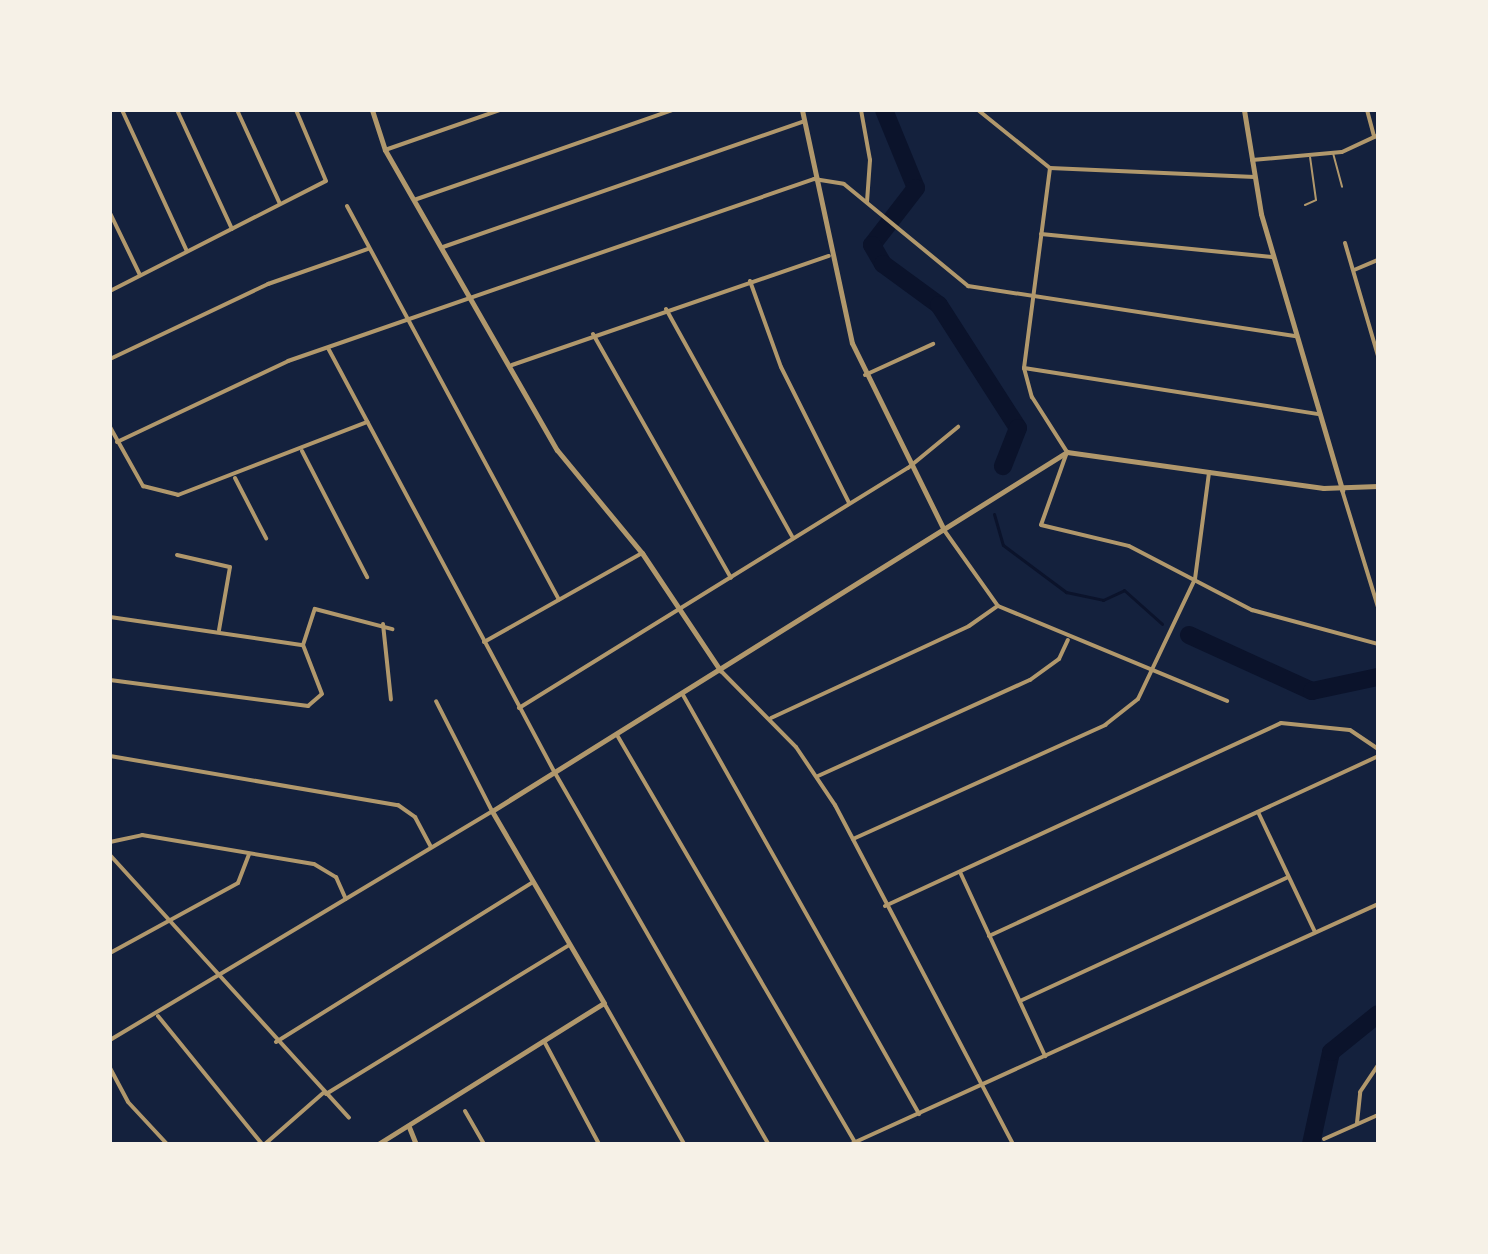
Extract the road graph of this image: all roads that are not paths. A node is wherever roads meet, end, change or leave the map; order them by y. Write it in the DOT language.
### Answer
graph roads {
  1 [pos="122,110"];
  2 [pos="177,110"];
  3 [pos="237,110"];
  4 [pos="296,110"];
  5 [pos="372,110"];
  6 [pos="500,110"];
  7 [pos="673,110"];
  8 [pos="802,110"];
  9 [pos="861,110"];
  10 [pos="978,110"];
  11 [pos="1244,110"];
  12 [pos="1367,110"];
  13 [pos="804,121"];
  14 [pos="1376,136"];
  15 [pos="385,150"];
  16 [pos="1333,153"];
  17 [pos="1310,156"];
  18 [pos="1252,160"];
  19 [pos="1050,168"];
  20 [pos="1255,177"];
  21 [pos="814,179"];
  22 [pos="1342,187"];
  23 [pos="414,200"];
  24 [pos="867,202"];
  25 [pos="280,204"];
  26 [pos="1305,205"];
  27 [pos="347,206"];
  28 [pos="110,213"];
  29 [pos="232,229"];
  30 [pos="1041,234"];
  31 [pos="1345,243"];
  32 [pos="443,247"];
  33 [pos="368,249"];
  34 [pos="187,251"];
  35 [pos="829,256"];
  36 [pos="1273,257"];
  37 [pos="1378,260"];
  38 [pos="1354,270"];
  39 [pos="140,275"];
  40 [pos="750,281"];
  41 [pos="110,291"];
  42 [pos="474,297"];
  43 [pos="1032,297"];
  44 [pos="666,308"];
  45 [pos="407,319"];
  46 [pos="593,334"];
  47 [pos="1296,336"];
  48 [pos="933,344"];
  49 [pos="328,347"];
  50 [pos="1378,356"];
  51 [pos="110,359"];
  52 [pos="512,365"];
  53 [pos="1024,368"];
  54 [pos="865,375"];
  55 [pos="1318,414"];
  56 [pos="367,422"];
  57 [pos="110,427"];
  58 [pos="958,427"];
  59 [pos="117,442"];
  60 [pos="302,450"];
  61 [pos="1067,452"];
  62 [pos="908,468"];
  63 [pos="1209,470"];
  64 [pos="235,478"];
  65 [pos="1378,486"];
  66 [pos="1342,490"];
  67 [pos="849,503"];
  68 [pos="944,530"];
  69 [pos="266,538"];
  70 [pos="793,538"];
  71 [pos="642,553"];
  72 [pos="177,555"];
  73 [pos="367,577"];
  74 [pos="731,578"];
  75 [pos="1195,579"];
  76 [pos="559,600"];
  77 [pos="998,606"];
  78 [pos="1378,607"];
  79 [pos="681,609"];
  80 [pos="110,617"];
  81 [pos="383,624"];
  82 [pos="392,629"];
  83 [pos="219,630"];
  84 [pos="1068,640"];
  85 [pos="483,643"];
  86 [pos="1378,644"];
  87 [pos="303,645"];
  88 [pos="720,670"];
  89 [pos="1153,673"];
  90 [pos="110,680"];
  91 [pos="683,695"];
  92 [pos="391,700"];
  93 [pos="436,701"];
  94 [pos="1227,701"];
  95 [pos="519,708"];
  96 [pos="771,718"];
  97 [pos="617,735"];
  98 [pos="1378,749"];
  99 [pos="110,756"];
  100 [pos="1378,756"];
  101 [pos="555,773"];
  102 [pos="817,776"];
  103 [pos="492,811"];
  104 [pos="1258,812"];
  105 [pos="853,839"];
  106 [pos="110,842"];
  107 [pos="431,847"];
  108 [pos="249,853"];
  109 [pos="110,855"];
  110 [pos="960,872"];
  111 [pos="1288,877"];
  112 [pos="533,882"];
  113 [pos="346,899"];
  114 [pos="1378,904"];
  115 [pos="885,906"];
  116 [pos="167,924"];
  117 [pos="1315,932"];
  118 [pos="989,936"];
  119 [pos="569,945"];
  120 [pos="110,953"];
  121 [pos="219,981"];
  122 [pos="1020,1001"];
  123 [pos="604,1003"];
  124 [pos="158,1016"];
  125 [pos="110,1040"];
  126 [pos="544,1041"];
  127 [pos="276,1042"];
  128 [pos="1045,1056"];
  129 [pos="1378,1065"];
  130 [pos="110,1068"];
  131 [pos="981,1086"];
  132 [pos="325,1093"];
  133 [pos="465,1111"];
  134 [pos="919,1114"];
  135 [pos="1378,1115"];
  136 [pos="349,1118"];
  137 [pos="1357,1123"];
  138 [pos="409,1127"];
  139 [pos="1324,1139"];
  140 [pos="854,1143"];
  141 [pos="167,1144"];
  142 [pos="263,1144"];
  143 [pos="378,1144"];
  144 [pos="416,1144"];
  145 [pos="484,1144"];
  146 [pos="599,1144"];
  147 [pos="684,1144"];
  148 [pos="768,1144"];
  149 [pos="1013,1144"];
  1 -- 34 [label="street"];
  2 -- 29 [label="street"];
  3 -- 25 [label="street"];
  4 -- 25 [label="street"];
  5 -- 15 [label="street"];
  6 -- 15 [label="street"];
  7 -- 23 [label="street"];
  8 -- 13 [label="street"];
  9 -- 24 [label="street"];
  10 -- 19 [label="street"];
  11 -- 18 [label="street"];
  12 -- 14 [label="street"];
  13 -- 21 [label="street"];
  13 -- 32 [label="street"];
  14 -- 16 [label="street"];
  15 -- 23 [label="street"];
  16 -- 17 [label="street"];
  16 -- 22 [label="lane"];
  17 -- 18 [label="street"];
  17 -- 26 [label="lane"];
  18 -- 20 [label="street"];
  19 -- 20 [label="street"];
  19 -- 30 [label="street"];
  20 -- 36 [label="street"];
  21 -- 24 [label="street"];
  21 -- 35 [label="street"];
  21 -- 42 [label="street"];
  23 -- 32 [label="street"];
  24 -- 43 [label="street"];
  25 -- 29 [label="street"];
  27 -- 33 [label="street"];
  28 -- 39 [label="street"];
  29 -- 34 [label="street"];
  30 -- 36 [label="street"];
  30 -- 43 [label="street"];
  31 -- 38 [label="street"];
  32 -- 42 [label="street"];
  33 -- 45 [label="street"];
  33 -- 51 [label="street"];
  34 -- 39 [label="street"];
  35 -- 40 [label="street"];
  35 -- 54 [label="street"];
  36 -- 47 [label="street"];
  37 -- 38 [label="street"];
  38 -- 50 [label="street"];
  39 -- 41 [label="street"];
  40 -- 44 [label="street"];
  40 -- 67 [label="street"];
  42 -- 45 [label="street"];
  42 -- 52 [label="street"];
  43 -- 47 [label="street"];
  43 -- 53 [label="street"];
  44 -- 46 [label="street"];
  44 -- 70 [label="street"];
  45 -- 49 [label="street"];
  45 -- 76 [label="street"];
  46 -- 52 [label="street"];
  46 -- 74 [label="street"];
  47 -- 55 [label="street"];
  48 -- 54 [label="street"];
  49 -- 56 [label="street"];
  49 -- 59 [label="street"];
  52 -- 71 [label="street"];
  53 -- 55 [label="street"];
  53 -- 61 [label="street"];
  54 -- 62 [label="street"];
  55 -- 66 [label="street"];
  56 -- 60 [label="street"];
  56 -- 85 [label="street"];
  57 -- 59 [label="street"];
  58 -- 62 [label="street"];
  59 -- 64 [label="street"];
  60 -- 64 [label="street"];
  60 -- 73 [label="street"];
  61 -- 63 [label="street"];
  61 -- 68 [label="street"];
  61 -- 75 [label="street"];
  62 -- 67 [label="street"];
  62 -- 68 [label="street"];
  63 -- 66 [label="street"];
  63 -- 75 [label="street"];
  64 -- 69 [label="street"];
  65 -- 66 [label="street"];
  66 -- 78 [label="street"];
  67 -- 70 [label="street"];
  68 -- 77 [label="street"];
  68 -- 88 [label="street"];
  70 -- 74 [label="street"];
  71 -- 76 [label="street"];
  71 -- 79 [label="street"];
  72 -- 83 [label="street"];
  74 -- 79 [label="street"];
  75 -- 86 [label="street"];
  75 -- 89 [label="street"];
  76 -- 85 [label="street"];
  77 -- 84 [label="street"];
  77 -- 96 [label="street"];
  79 -- 88 [label="street"];
  79 -- 95 [label="street"];
  80 -- 83 [label="street"];
  81 -- 82 [label="street"];
  81 -- 87 [label="street"];
  81 -- 92 [label="street"];
  83 -- 87 [label="street"];
  84 -- 89 [label="street"];
  84 -- 102 [label="street"];
  85 -- 95 [label="street"];
  87 -- 90 [label="street"];
  88 -- 91 [label="street"];
  88 -- 96 [label="street"];
  89 -- 94 [label="street"];
  89 -- 105 [label="street"];
  91 -- 97 [label="street"];
  91 -- 134 [label="street"];
  93 -- 103 [label="street"];
  95 -- 101 [label="street"];
  96 -- 102 [label="street"];
  97 -- 101 [label="street"];
  97 -- 140 [label="street"];
  98 -- 110 [label="street"];
  99 -- 107 [label="street"];
  100 -- 104 [label="street"];
  101 -- 103 [label="street"];
  101 -- 148 [label="street"];
  102 -- 105 [label="street"];
  103 -- 107 [label="street"];
  103 -- 112 [label="street"];
  104 -- 111 [label="street"];
  104 -- 118 [label="street"];
  105 -- 115 [label="street"];
  106 -- 108 [label="street"];
  107 -- 113 [label="street"];
  108 -- 113 [label="street"];
  108 -- 116 [label="street"];
  109 -- 116 [label="street"];
  110 -- 115 [label="street"];
  110 -- 118 [label="street"];
  111 -- 117 [label="street"];
  111 -- 122 [label="street"];
  112 -- 119 [label="street"];
  112 -- 127 [label="street"];
  113 -- 121 [label="street"];
  114 -- 117 [label="street"];
  115 -- 131 [label="street"];
  116 -- 120 [label="street"];
  116 -- 121 [label="street"];
  117 -- 128 [label="street"];
  118 -- 122 [label="street"];
  119 -- 123 [label="street"];
  119 -- 132 [label="street"];
  121 -- 124 [label="street"];
  121 -- 127 [label="street"];
  122 -- 128 [label="street"];
  123 -- 126 [label="street"];
  123 -- 147 [label="street"];
  124 -- 125 [label="street"];
  124 -- 142 [label="street"];
  126 -- 138 [label="street"];
  126 -- 146 [label="street"];
  127 -- 132 [label="street"];
  128 -- 131 [label="street"];
  129 -- 137 [label="street"];
  130 -- 141 [label="street"];
  131 -- 134 [label="street"];
  131 -- 149 [label="street"];
  132 -- 136 [label="street"];
  132 -- 142 [label="street"];
  133 -- 145 [label="street"];
  134 -- 140 [label="street"];
  135 -- 137 [label="street"];
  137 -- 139 [label="street"];
  138 -- 143 [label="street"];
  138 -- 144 [label="street"];
}
